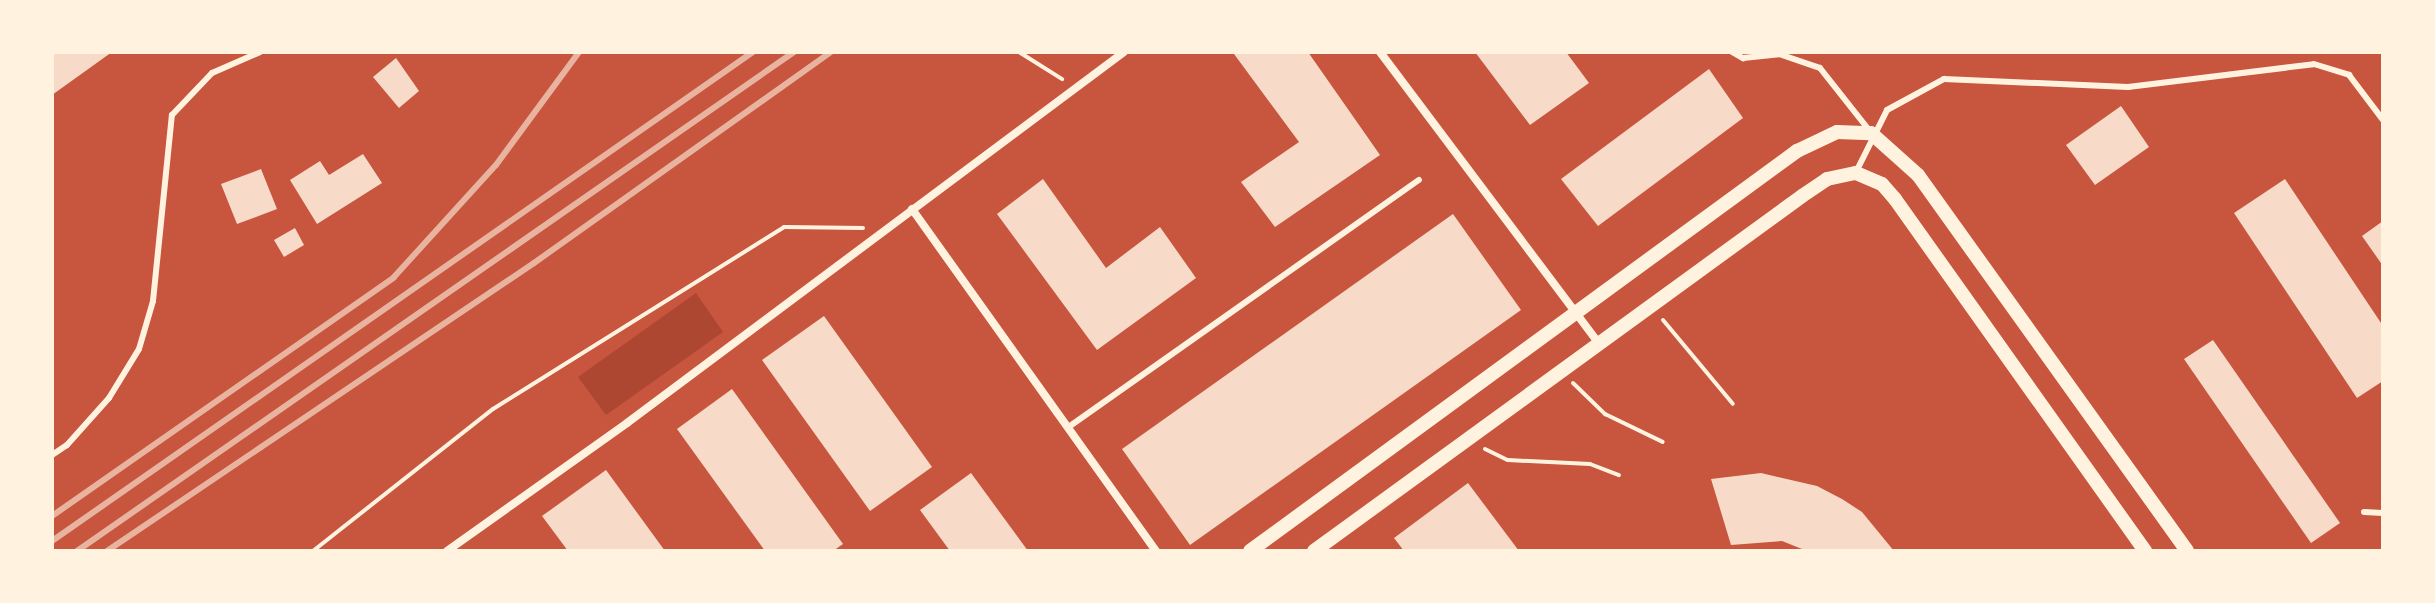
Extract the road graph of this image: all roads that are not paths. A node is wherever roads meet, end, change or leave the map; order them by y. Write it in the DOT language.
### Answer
graph roads {
  1 [pos="260,52"];
  2 [pos="1124,52"];
  3 [pos="1380,52"];
  4 [pos="1732,52"];
  5 [pos="2383,120"];
  6 [pos="1871,133"];
  7 [pos="1856,173"];
  8 [pos="1419,180"];
  9 [pos="912,209"];
  10 [pos="1576,315"];
  11 [pos="1599,344"];
  12 [pos="1070,426"];
  13 [pos="52,455"];
  14 [pos="2364,512"];
  15 [pos="2383,513"];
  16 [pos="447,551"];
  17 [pos="1156,551"];
  18 [pos="1250,551"];
  19 [pos="1314,551"];
  20 [pos="2145,551"];
  21 [pos="2187,551"];
  1 -- 13 [label="lane"];
  2 -- 9 [label="street"];
  3 -- 10 [label="street"];
  4 -- 6 [label="lane"];
  5 -- 6 [label="lane"];
  6 -- 7 [label="lane"];
  6 -- 10 [label="street"];
  6 -- 21 [label="street"];
  7 -- 11 [label="street"];
  7 -- 20 [label="street"];
  8 -- 12 [label="lane"];
  9 -- 12 [label="street"];
  9 -- 16 [label="street"];
  10 -- 11 [label="street"];
  10 -- 18 [label="street"];
  11 -- 19 [label="street"];
  12 -- 17 [label="street"];
  14 -- 15 [label="lane"];
}
